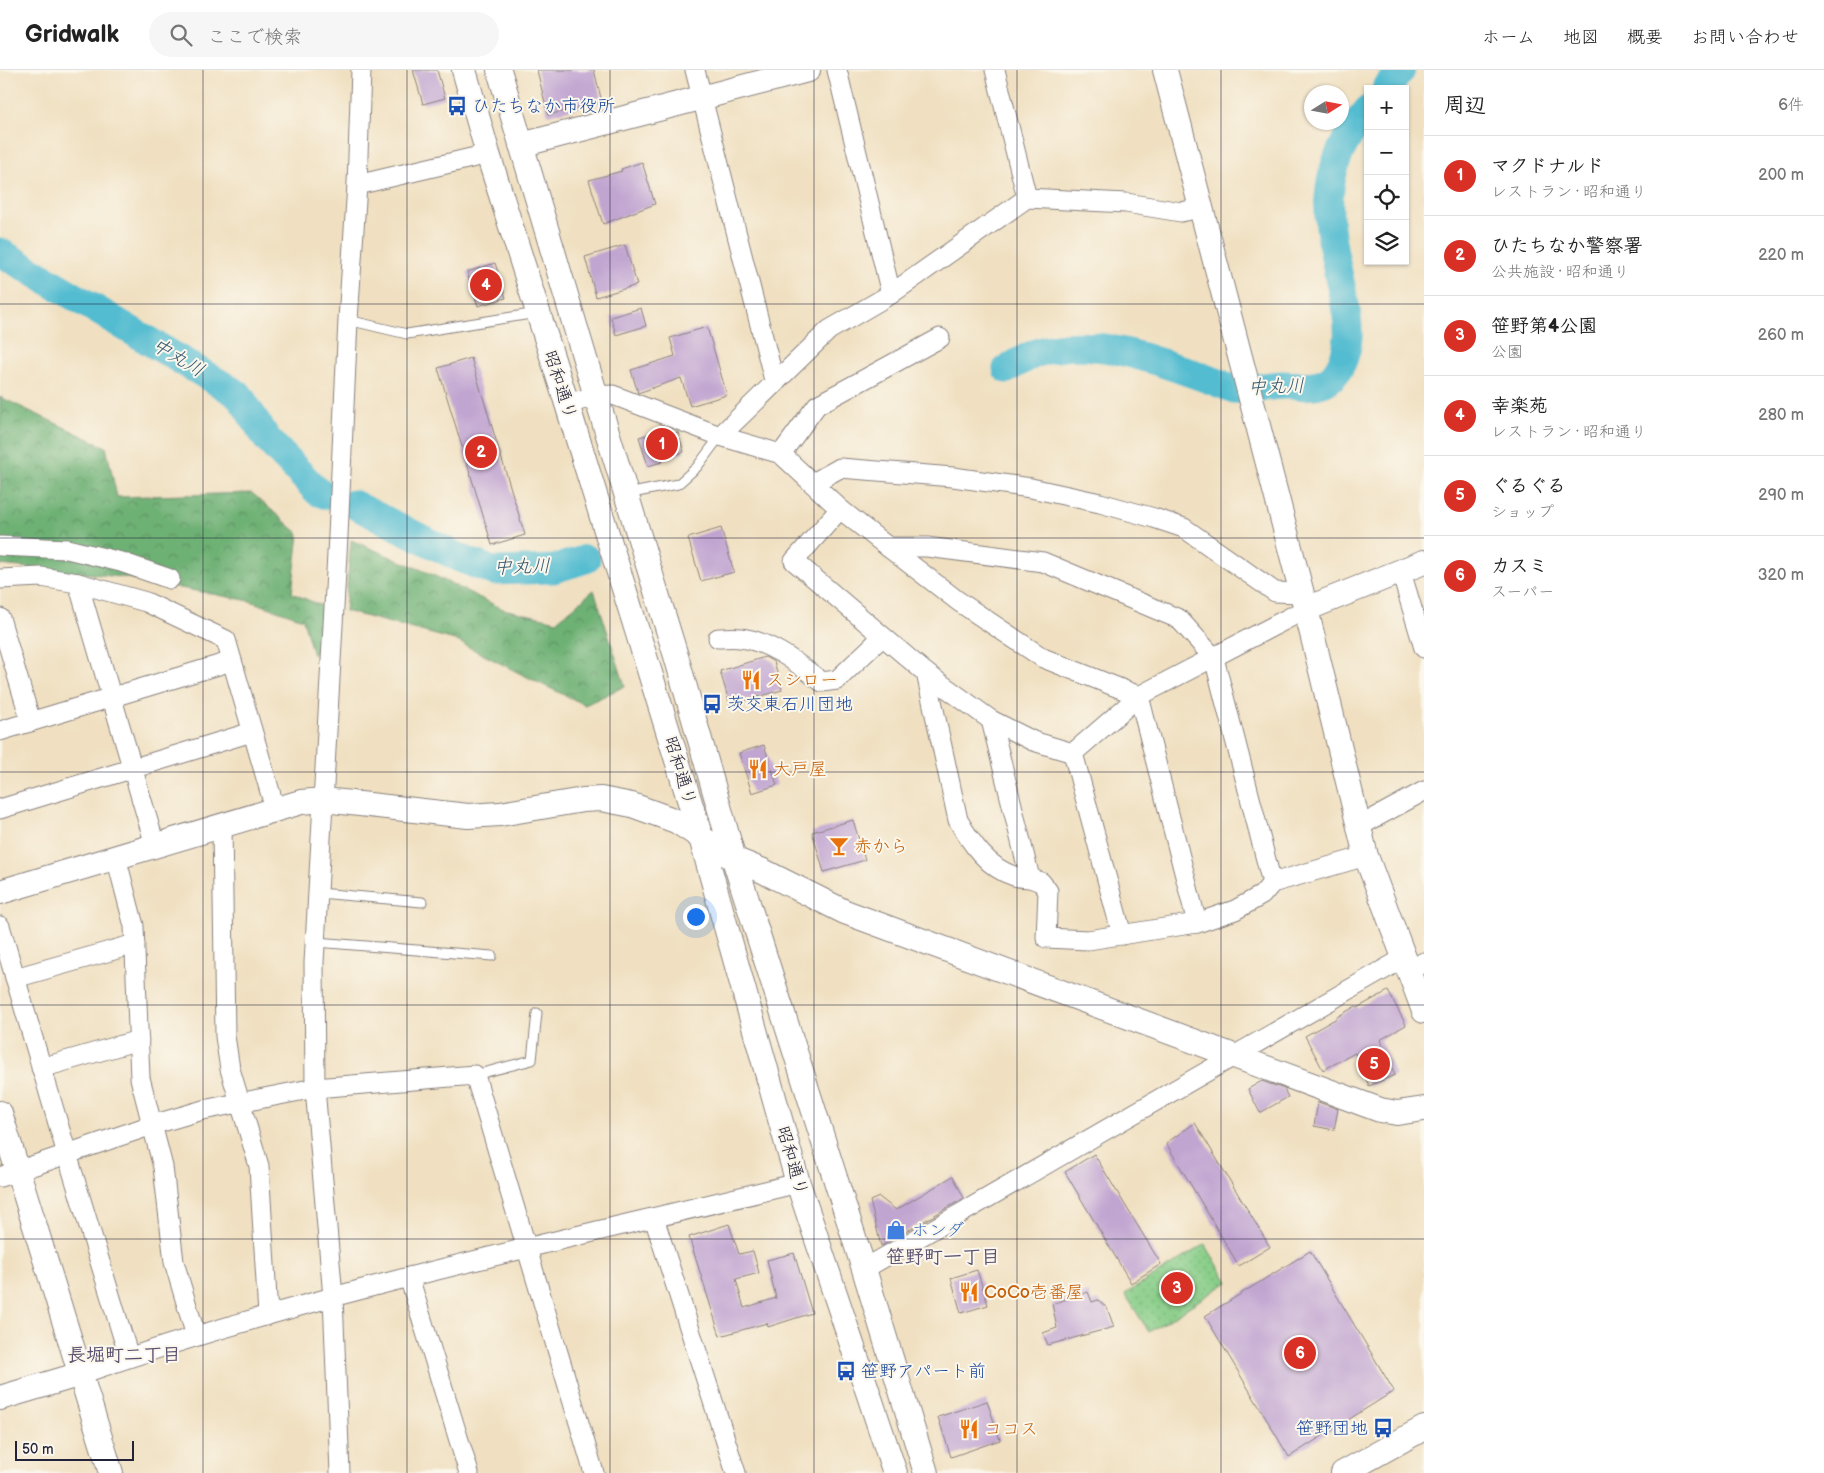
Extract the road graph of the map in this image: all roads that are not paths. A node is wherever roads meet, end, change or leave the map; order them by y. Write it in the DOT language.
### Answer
graph roads {
  1 [pos="361,70"];
  2 [pos="464,70"];
  3 [pos="499,70"];
  4 [pos="696,70"];
  5 [pos="808,70"];
  6 [pos="837,70"];
  7 [pos="995,70"];
  8 [pos="1165,70"];
  9 [pos="702,96"];
  10 [pos="521,145"];
  11 [pos="488,154"];
  12 [pos="357,185"];
  13 [pos="1027,198"];
  14 [pos="1201,208"];
  15 [pos="891,294"];
  16 [pos="537,313"];
  17 [pos="348,320"];
  18 [pos="940,338"];
  19 [pos="774,384"];
  20 [pos="596,396"];
  21 [pos="567,404"];
  22 [pos="720,436"];
  23 [pos="781,454"];
  24 [pos="813,483"];
  25 [pos="626,494"];
  26 [pos="840,509"];
  27 [pos="0,546"];
  28 [pos="888,547"];
  29 [pos="1424,562"];
  30 [pos="1401,572"];
  31 [pos="0,579"];
  32 [pos="170,579"];
  33 [pos="78,583"];
  34 [pos="1303,601"];
  35 [pos="0,618"];
  36 [pos="882,637"];
  37 [pos="718,638"];
  38 [pos="1424,648"];
  39 [pos="1214,658"];
  40 [pos="232,661"];
  41 [pos="926,673"];
  42 [pos="1139,696"];
  43 [pos="111,698"];
  44 [pos="992,720"];
  45 [pos="31,722"];
  46 [pos="0,731"];
  47 [pos="252,732"];
  48 [pos="1074,753"];
  49 [pos="133,768"];
  50 [pos="1424,791"];
  51 [pos="324,800"];
  52 [pos="0,808"];
  53 [pos="274,809"];
  54 [pos="222,826"];
  55 [pos="1358,827"];
  56 [pos="701,838"];
  57 [pos="155,845"];
  58 [pos="1366,856"];
  59 [pos="116,857"];
  60 [pos="734,859"];
  61 [pos="1030,878"];
  62 [pos="1272,883"];
  63 [pos="0,892"];
  64 [pos="319,893"];
  65 [pos="422,902"];
  66 [pos="1197,922"];
  67 [pos="0,926"];
  68 [pos="1122,935"];
  69 [pos="316,942"];
  70 [pos="135,944"];
  71 [pos="492,956"];
  72 [pos="1412,963"];
  73 [pos="15,978"];
  74 [pos="1424,1011"];
  75 [pos="537,1013"];
  76 [pos="139,1040"];
  77 [pos="1234,1055"];
  78 [pos="41,1068"];
  79 [pos="475,1075"];
  80 [pos="315,1088"];
  81 [pos="240,1103"];
  82 [pos="1424,1109"];
  83 [pos="0,1113"];
  84 [pos="152,1125"];
  85 [pos="67,1154"];
  86 [pos="9,1175"];
  87 [pos="798,1183"];
  88 [pos="654,1218"];
  89 [pos="527,1248"];
  90 [pos="864,1268"];
  91 [pos="410,1277"];
  92 [pos="333,1297"];
  93 [pos="268,1314"];
  94 [pos="196,1336"];
  95 [pos="128,1357"];
  96 [pos="81,1374"];
  97 [pos="0,1398"];
  98 [pos="1424,1428"];
  99 [pos="111,1473"];
  100 [pos="340,1473"];
  101 [pos="469,1473"];
  102 [pos="594,1473"];
  103 [pos="736,1473"];
  104 [pos="895,1473"];
  105 [pos="926,1473"];
  106 [pos="1343,1473"];
  1 -- 12 [label="street"];
  2 -- 11 [label="street, 昭和通り"];
  3 -- 10 [label="street, 昭和通り"];
  4 -- 9 [label="street"];
  5 -- 9 [label="street"];
  6 -- 15 [label="street"];
  7 -- 13 [label="street"];
  8 -- 14 [label="street"];
  9 -- 10 [label="street"];
  9 -- 19 [label="street"];
  10 -- 20 [label="street, 昭和通り"];
  11 -- 12 [label="street"];
  11 -- 16 [label="street, 昭和通り"];
  12 -- 17 [label="street"];
  13 -- 14 [label="street"];
  13 -- 15 [label="street"];
  14 -- 34 [label="street"];
  15 -- 19 [label="street"];
  16 -- 17 [label="lane"];
  16 -- 21 [label="street, 昭和通り"];
  17 -- 51 [label="street"];
  18 -- 23 [label="street"];
  19 -- 22 [label="street"];
  20 -- 21 [label="street"];
  20 -- 22 [label="street"];
  20 -- 25 [label="street, 昭和通り"];
  21 -- 56 [label="street, 昭和通り"];
  22 -- 23 [label="street"];
  22 -- 25 [label="lane"];
  23 -- 24 [label="street"];
  24 -- 26 [label="street"];
  24 -- 34 [label="street"];
  25 -- 60 [label="street, 昭和通り"];
  26 -- 28 [label="street"];
  26 -- 36 [label="street"];
  27 -- 32 [label="street"];
  28 -- 39 [label="street"];
  28 -- 42 [label="street"];
  29 -- 30 [label="street"];
  30 -- 34 [label="street"];
  30 -- 38 [label="street"];
  31 -- 33 [label="street"];
  33 -- 40 [label="street"];
  33 -- 43 [label="street"];
  34 -- 39 [label="street"];
  34 -- 55 [label="street"];
  35 -- 45 [label="street"];
  36 -- 37 [label="street"];
  36 -- 41 [label="street"];
  39 -- 42 [label="street"];
  39 -- 62 [label="street"];
  40 -- 43 [label="street"];
  40 -- 47 [label="street"];
  41 -- 44 [label="street"];
  41 -- 61 [label="street"];
  42 -- 48 [label="street"];
  42 -- 66 [label="street"];
  43 -- 45 [label="street"];
  43 -- 49 [label="street"];
  44 -- 48 [label="street"];
  44 -- 61 [label="street"];
  45 -- 46 [label="street"];
  47 -- 49 [label="street"];
  47 -- 53 [label="street"];
  48 -- 68 [label="street"];
  49 -- 52 [label="street"];
  49 -- 57 [label="street"];
  50 -- 55 [label="street"];
  51 -- 53 [label="street"];
  51 -- 56 [label="street"];
  51 -- 64 [label="street"];
  53 -- 54 [label="street"];
  54 -- 57 [label="street"];
  54 -- 81 [label="street"];
  55 -- 58 [label="street"];
  56 -- 60 [label="street"];
  56 -- 87 [label="street, 昭和通り"];
  57 -- 59 [label="street"];
  58 -- 62 [label="street"];
  58 -- 72 [label="street"];
  59 -- 63 [label="street"];
  59 -- 70 [label="street"];
  60 -- 77 [label="street"];
  60 -- 90 [label="street, 昭和通り"];
  61 -- 68 [label="street"];
  62 -- 66 [label="street"];
  64 -- 65 [label="lane"];
  64 -- 69 [label="street"];
  66 -- 68 [label="street"];
  67 -- 73 [label="street"];
  69 -- 71 [label="lane"];
  69 -- 80 [label="street"];
  70 -- 73 [label="street"];
  70 -- 76 [label="street"];
  72 -- 74 [label="street"];
  72 -- 77 [label="street"];
  73 -- 78 [label="street"];
  75 -- 79 [label="lane"];
  76 -- 78 [label="street"];
  76 -- 84 [label="street"];
  77 -- 82 [label="street"];
  77 -- 90 [label="street"];
  78 -- 85 [label="street"];
  79 -- 80 [label="street"];
  79 -- 89 [label="street"];
  80 -- 81 [label="street"];
  80 -- 92 [label="street"];
  81 -- 84 [label="street"];
  81 -- 93 [label="street"];
  83 -- 86 [label="street"];
  84 -- 85 [label="street"];
  84 -- 94 [label="street"];
  85 -- 86 [label="street"];
  85 -- 95 [label="street"];
  86 -- 96 [label="street"];
  87 -- 88 [label="street"];
  87 -- 104 [label="street, 昭和通り"];
  88 -- 89 [label="street"];
  88 -- 103 [label="street"];
  89 -- 91 [label="street"];
  89 -- 102 [label="street"];
  90 -- 105 [label="street, 昭和通り"];
  91 -- 92 [label="street"];
  91 -- 101 [label="street"];
  92 -- 93 [label="street"];
  92 -- 100 [label="street"];
  93 -- 94 [label="street"];
  94 -- 95 [label="street"];
  95 -- 96 [label="street"];
  96 -- 97 [label="street"];
  96 -- 99 [label="street"];
  98 -- 106 [label="street"];
}
